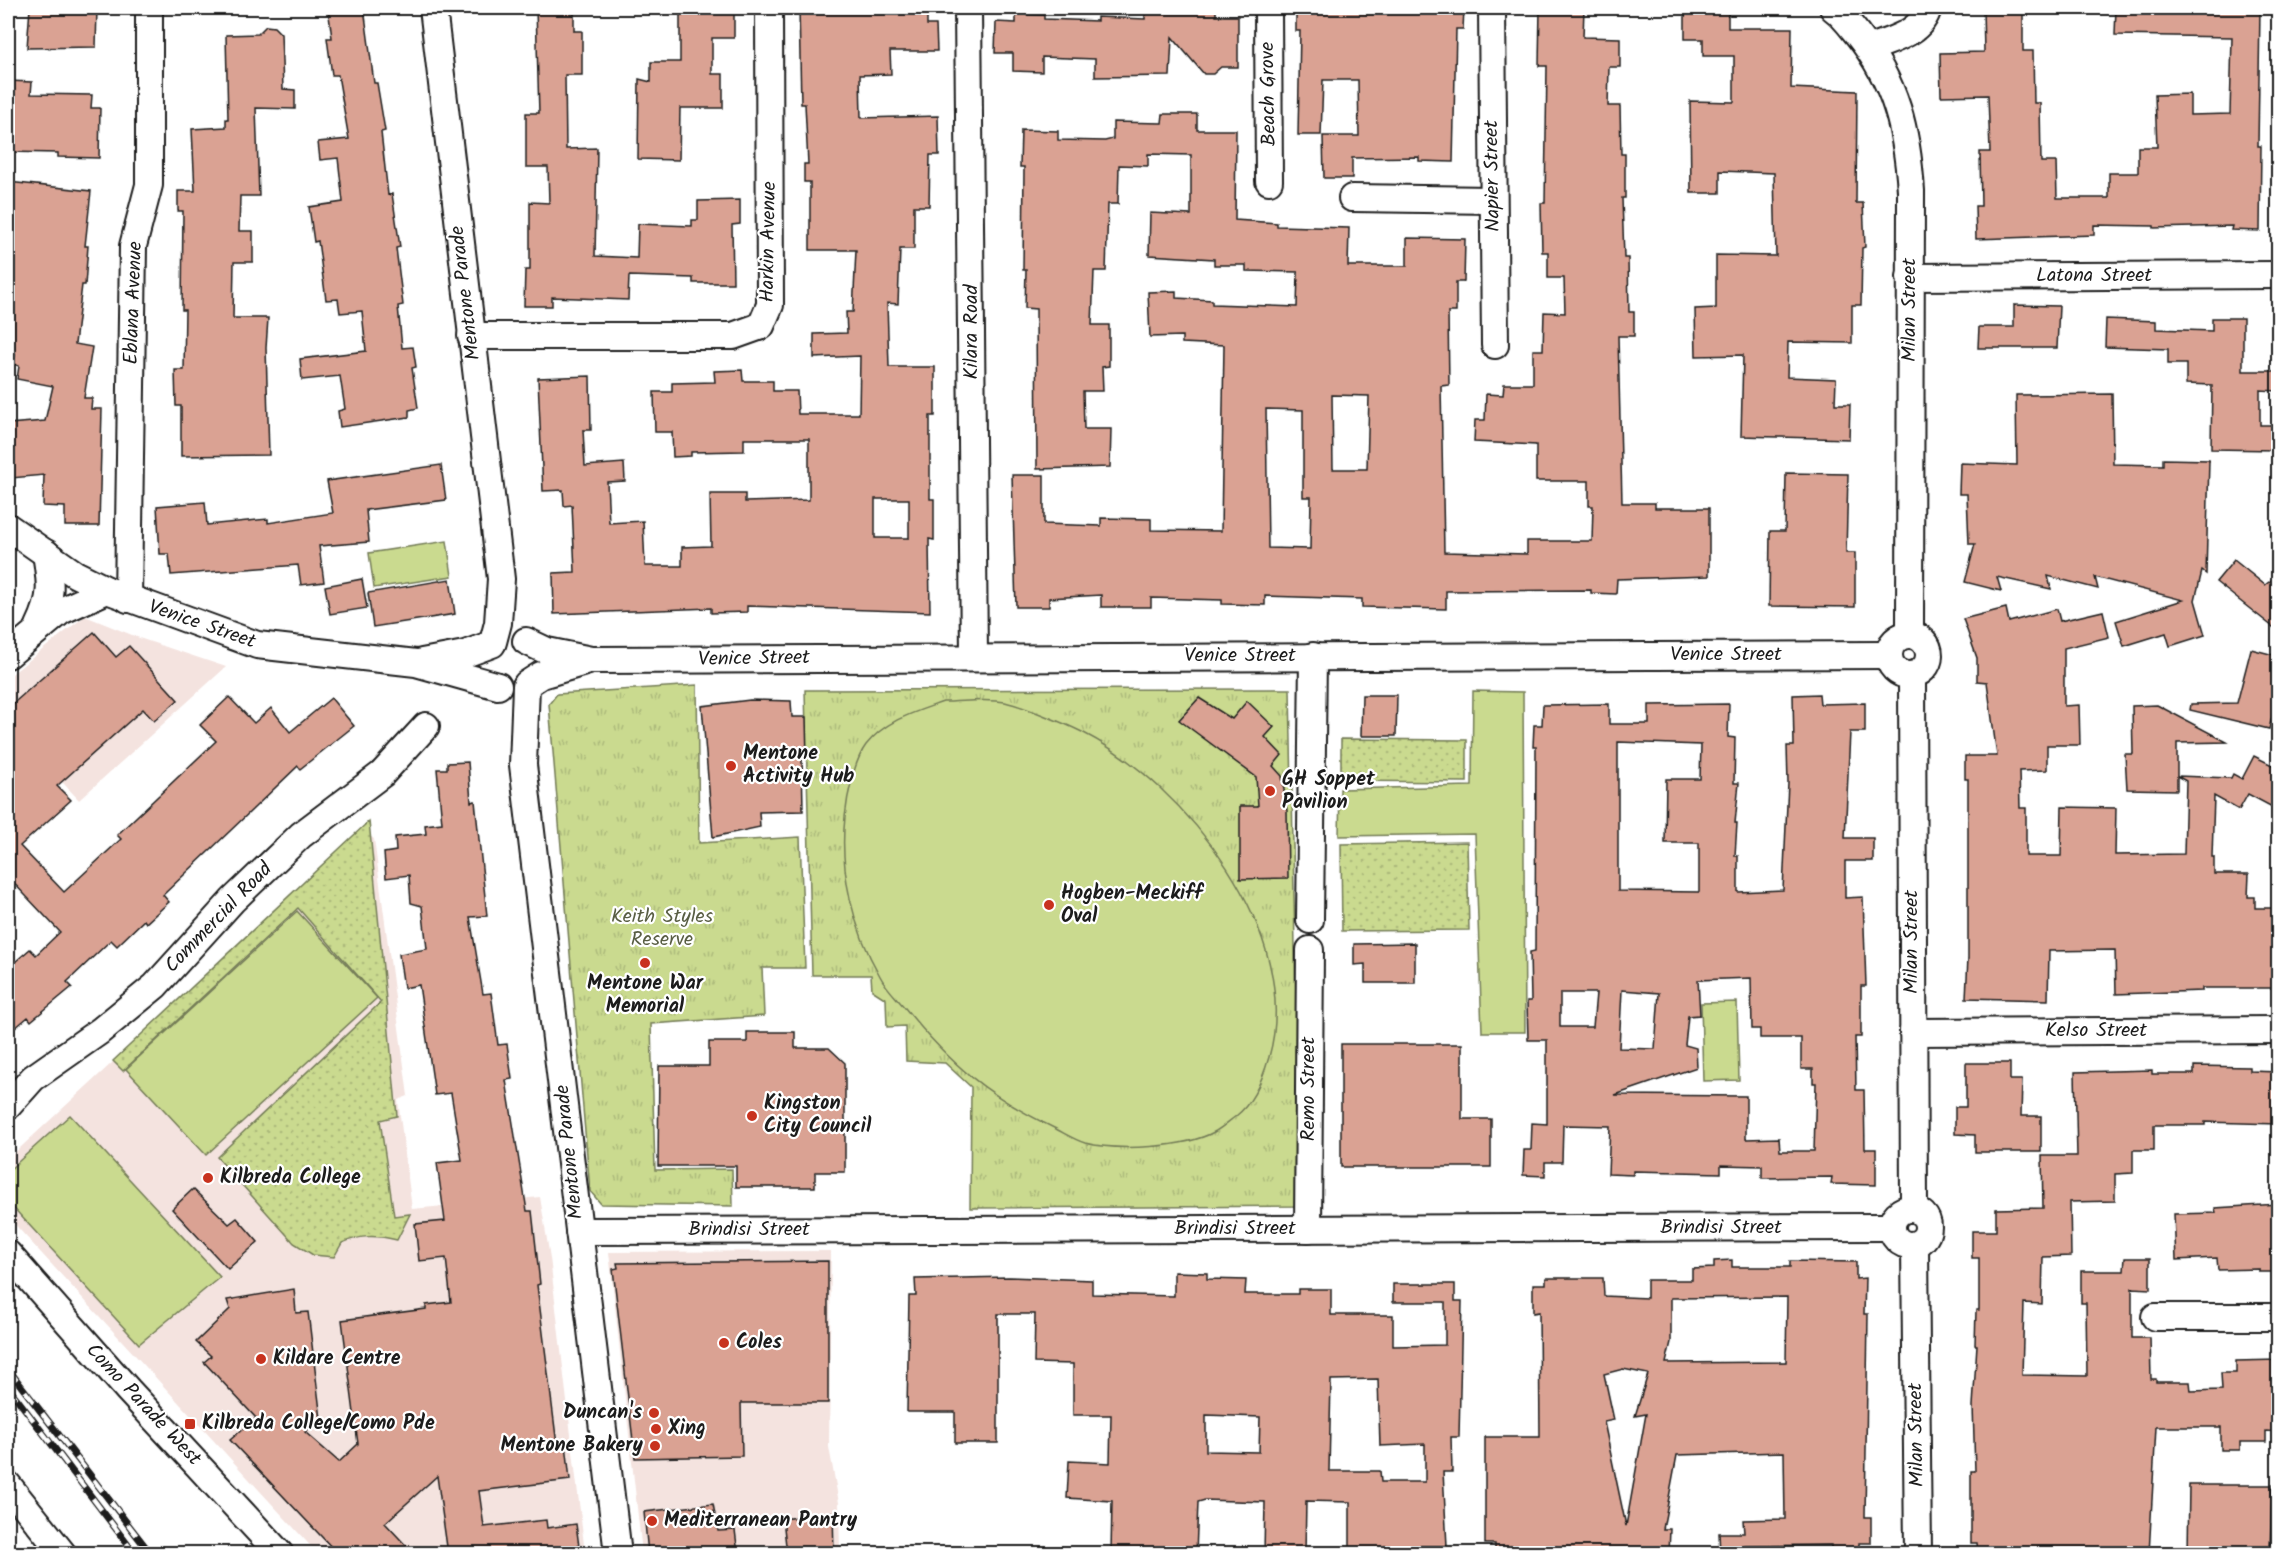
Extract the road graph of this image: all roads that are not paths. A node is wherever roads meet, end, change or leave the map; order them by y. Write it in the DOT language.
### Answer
graph roads {
  1 [pos="149,8"];
  2 [pos="433,8"];
  3 [pos="769,8"];
  4 [pos="968,8"];
  5 [pos="1268,8"];
  6 [pos="1492,8"];
  7 [pos="1833,8"];
  8 [pos="1928,8"];
  9 [pos="1869,49"];
  10 [pos="1269,181"];
  11 [pos="1352,198"];
  12 [pos="1493,200"];
  13 [pos="2278,275"];
  14 [pos="1910,277"];
  15 [pos="471,336"];
  16 [pos="1495,345"];
  17 [pos="8,528"];
  18 [pos="46,553"];
  19 [pos="501,579"];
  20 [pos="118,595"];
  21 [pos="39,626"];
  22 [pos="1910,635"];
  23 [pos="524,640"];
  24 [pos="493,643"];
  25 [pos="8,655"];
  26 [pos="1889,655"];
  27 [pos="974,656"];
  28 [pos="1313,656"];
  29 [pos="591,660"];
  30 [pos="416,663"];
  31 [pos="1912,675"];
  32 [pos="527,685"];
  33 [pos="499,687"];
  34 [pos="426,726"];
  35 [pos="522,750"];
  36 [pos="1310,920"];
  37 [pos="1310,950"];
  38 [pos="2278,1030"];
  39 [pos="1912,1032"];
  40 [pos="8,1106"];
  41 [pos="1914,1209"];
  42 [pos="1892,1227"];
  43 [pos="1308,1229"];
  44 [pos="579,1231"];
  45 [pos="1915,1245"];
  46 [pos="8,1254"];
  47 [pos="2155,1317"];
  48 [pos="2278,1317"];
  49 [pos="8,1485"];
  50 [pos="63,1554"];
  51 [pos="280,1554"];
  52 [pos="618,1554"];
  53 [pos="1918,1554"];
  1 -- 20 [label="street, Eblana Avenue"];
  2 -- 15 [label="street, Mentone Parade"];
  3 -- 15 [label="street, Harkin Avenue"];
  4 -- 27 [label="street, Kilara Road"];
  5 -- 10 [label="street, Beach Grove"];
  6 -- 12 [label="street, Napier Street"];
  7 -- 9 [label="street, Milan Street"];
  8 -- 9 [label="street"];
  9 -- 14 [label="street, Milan Street"];
  11 -- 12 [label="street"];
  12 -- 16 [label="street, Napier Street"];
  13 -- 14 [label="street, Latona Street"];
  14 -- 22 [label="street, Milan Street"];
  15 -- 19 [label="street, Mentone Parade"];
  17 -- 18 [label="street, Venice Street"];
  18 -- 20 [label="street, Venice Street"];
  18 -- 21 [label="street"];
  19 -- 23 [label="street, Mentone Parade"];
  19 -- 24 [label="street, Mentone Parade"];
  20 -- 21 [label="street"];
  20 -- 30 [label="street, Venice Street"];
  21 -- 25 [label="street"];
  22 -- 26 [label="street"];
  22 -- 31 [label="street"];
  23 -- 24 [label="street"];
  23 -- 29 [label="street, Venice Street"];
  23 -- 32 [label="street"];
  24 -- 30 [label="street, Venice Street"];
  24 -- 33 [label="street"];
  26 -- 28 [label="street, Venice Street"];
  26 -- 31 [label="street"];
  27 -- 28 [label="street, Venice Street"];
  27 -- 29 [label="street, Venice Street"];
  28 -- 36 [label="street"];
  29 -- 32 [label="street, Venice Street"];
  30 -- 33 [label="street, Venice Street"];
  31 -- 39 [label="street, Milan Street"];
  32 -- 33 [label="street"];
  32 -- 35 [label="street, Mentone Parade"];
  33 -- 35 [label="street, Mentone Parade"];
  34 -- 40 [label="street, Commercial Road"];
  35 -- 44 [label="street, Mentone Parade"];
  37 -- 43 [label="street, Remo Street"];
  38 -- 39 [label="street, Kelso Street"];
  39 -- 41 [label="street, Milan Street"];
  41 -- 42 [label="street"];
  41 -- 45 [label="street"];
  42 -- 43 [label="street, Brindisi Street"];
  42 -- 45 [label="street"];
  43 -- 44 [label="street, Brindisi Street"];
  44 -- 52 [label="street, Mentone Parade"];
  45 -- 53 [label="street, Milan Street"];
  46 -- 51 [label="street, Como Parade West"];
  47 -- 48 [label="street"];
  49 -- 50 [label="street"];
}
